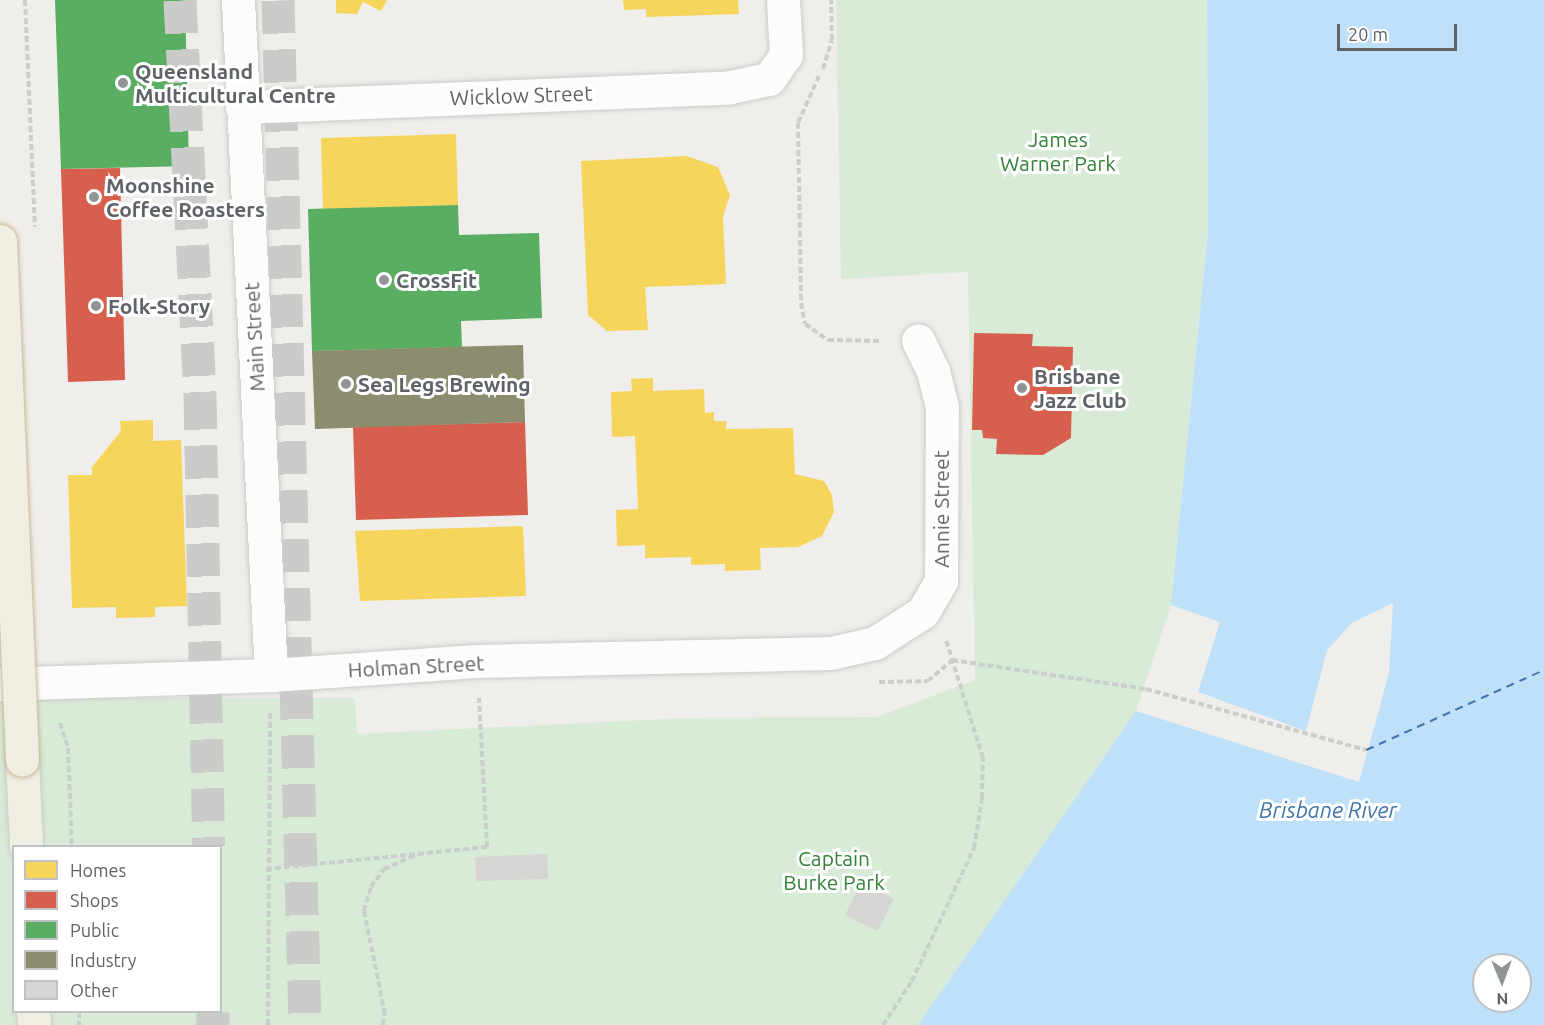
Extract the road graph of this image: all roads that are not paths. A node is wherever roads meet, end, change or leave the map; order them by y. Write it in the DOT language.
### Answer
graph roads {
  1 [pos="238,0"];
  2 [pos="783,0"];
  3 [pos="242,107"];
  4 [pos="0,241"];
  5 [pos="918,340"];
  6 [pos="831,653"];
  7 [pos="271,675"];
  8 [pos="0,684"];
  9 [pos="26,845"];
  1 -- 3 [label="street, Main Street"];
  2 -- 3 [label="street, Wicklow Street"];
  3 -- 7 [label="street, Main Street"];
  4 -- 9 [label="highway, bridge"];
  5 -- 6 [label="street, Annie Street"];
  6 -- 7 [label="street, Holman Street"];
  7 -- 8 [label="street, Holman Street"];
}
